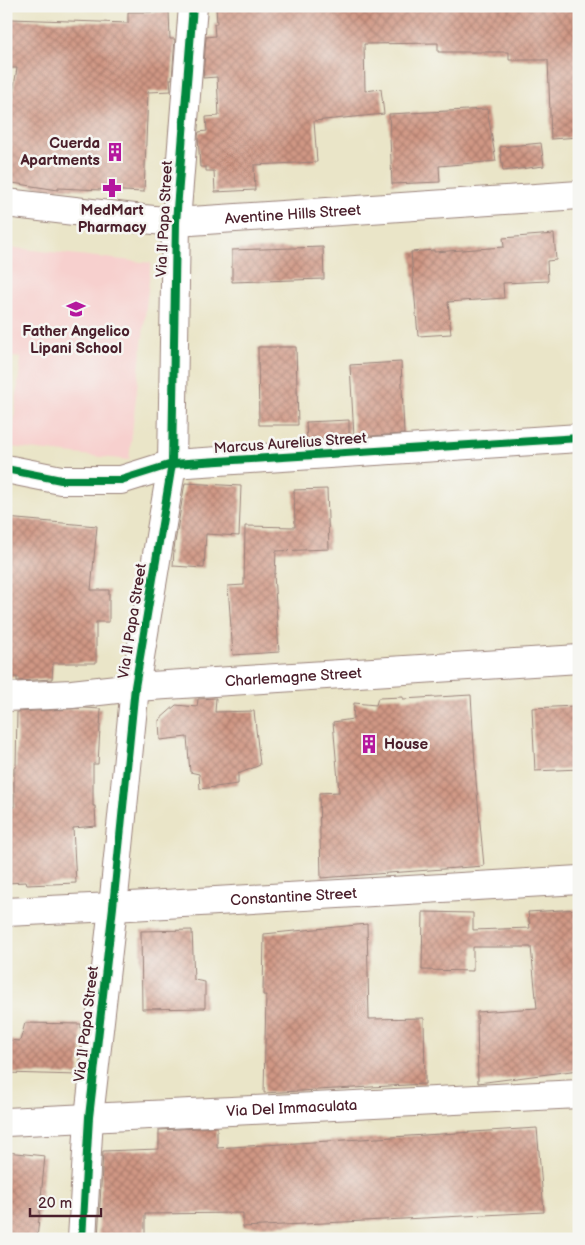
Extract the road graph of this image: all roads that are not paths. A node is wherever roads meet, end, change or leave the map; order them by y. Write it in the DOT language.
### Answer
graph roads {
  1 [pos="193,6"];
  2 [pos="579,195"];
  3 [pos="6,203"];
  4 [pos="176,222"];
  5 [pos="579,438"];
  6 [pos="172,464"];
  7 [pos="6,469"];
  8 [pos="579,659"];
  9 [pos="135,687"];
  10 [pos="6,697"];
  11 [pos="579,880"];
  12 [pos="113,907"];
  13 [pos="6,912"];
  14 [pos="579,1094"];
  15 [pos="89,1117"];
  16 [pos="6,1122"];
  17 [pos="82,1239"];
  1 -- 4 [label="street, Via Il Papa Street"];
  2 -- 4 [label="street, Aventine Hills Street"];
  3 -- 4 [label="street, Aventine Hills Street"];
  4 -- 6 [label="street, Via Il Papa Street"];
  5 -- 6 [label="street, Marcus Aurelius Street"];
  6 -- 7 [label="street, Marcus Aurelius Street"];
  6 -- 9 [label="street, Via Il Papa Street"];
  8 -- 9 [label="street, Charlemagne Street"];
  9 -- 10 [label="street, Charlemagne Street"];
  9 -- 12 [label="street, Via Il Papa Street"];
  11 -- 12 [label="street, Constantine Street"];
  12 -- 13 [label="street, Constantine Street"];
  12 -- 15 [label="street, Via Il Papa Street"];
  14 -- 15 [label="street, Via Del Immaculata"];
  15 -- 16 [label="street, Via Del Immaculata"];
  15 -- 17 [label="street, Via Il Papa Street"];
}
